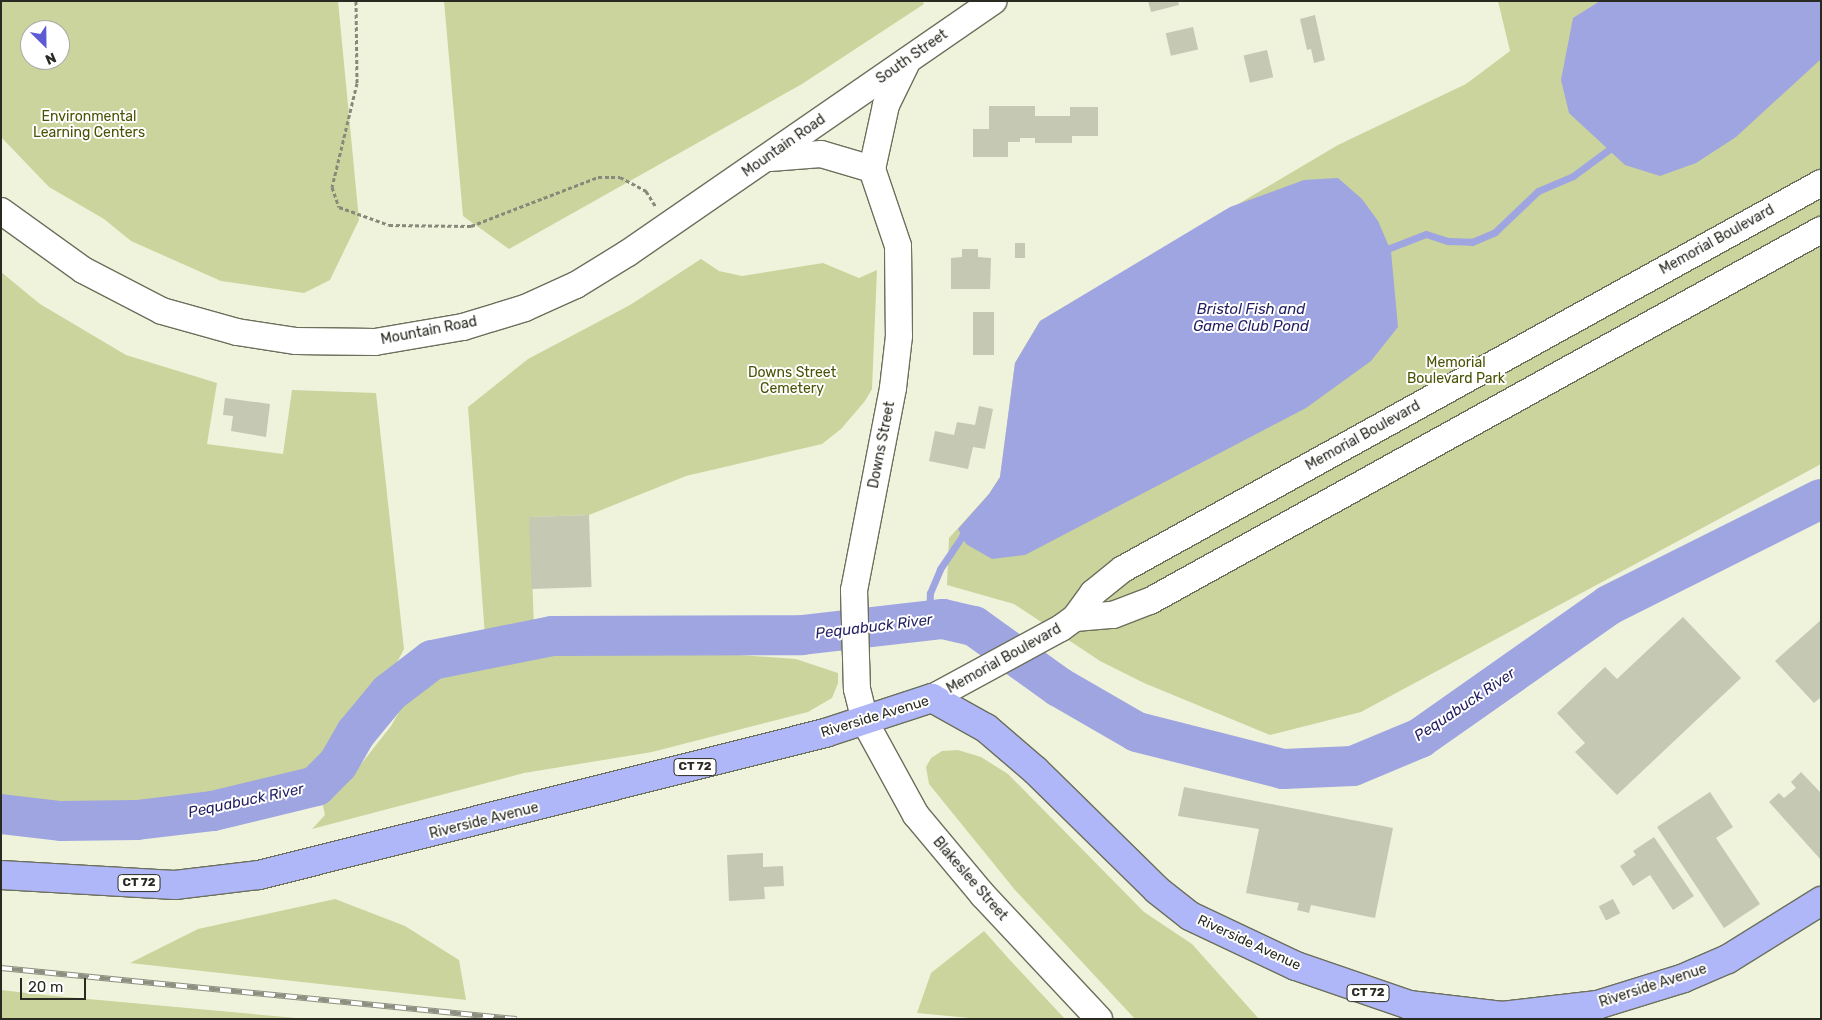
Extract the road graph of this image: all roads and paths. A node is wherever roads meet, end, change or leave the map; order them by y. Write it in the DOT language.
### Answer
graph roads {
  1 [pos="356,1"];
  2 [pos="993,1"];
  3 [pos="910,59"];
  4 [pos="831,114"];
  5 [pos="767,158"];
  6 [pos="872,170"];
  7 [pos="1821,183"];
  8 [pos="1,211"];
  9 [pos="669,226"];
  10 [pos="1821,230"];
  11 [pos="1068,623"];
  12 [pos="932,698"];
  13 [pos="865,722"];
  14 [pos="1,876"];
  15 [pos="1821,901"];
  16 [pos="1099,1019"];
  1 -- 9 [label="path"];
  2 -- 3 [label="main road, South Street"];
  3 -- 4 [label="main road, South Street"];
  3 -- 6 [label="main road"];
  4 -- 5 [label="main road, Mountain Road"];
  5 -- 6 [label="main road"];
  5 -- 9 [label="main road, Mountain Road"];
  6 -- 13 [label="main road, Downs Street"];
  7 -- 11 [label="main road, Memorial Boulevard"];
  8 -- 9 [label="main road, Mountain Road"];
  10 -- 11 [label="main road, Memorial Boulevard"];
  11 -- 12 [label="main road, Memorial Boulevard"];
  12 -- 13 [label="highway, Riverside Avenue / CT 72"];
  12 -- 15 [label="highway, Riverside Avenue / CT 72"];
  13 -- 14 [label="highway, Riverside Avenue / CT 72"];
  13 -- 16 [label="main road, Blakeslee Street"];
}
